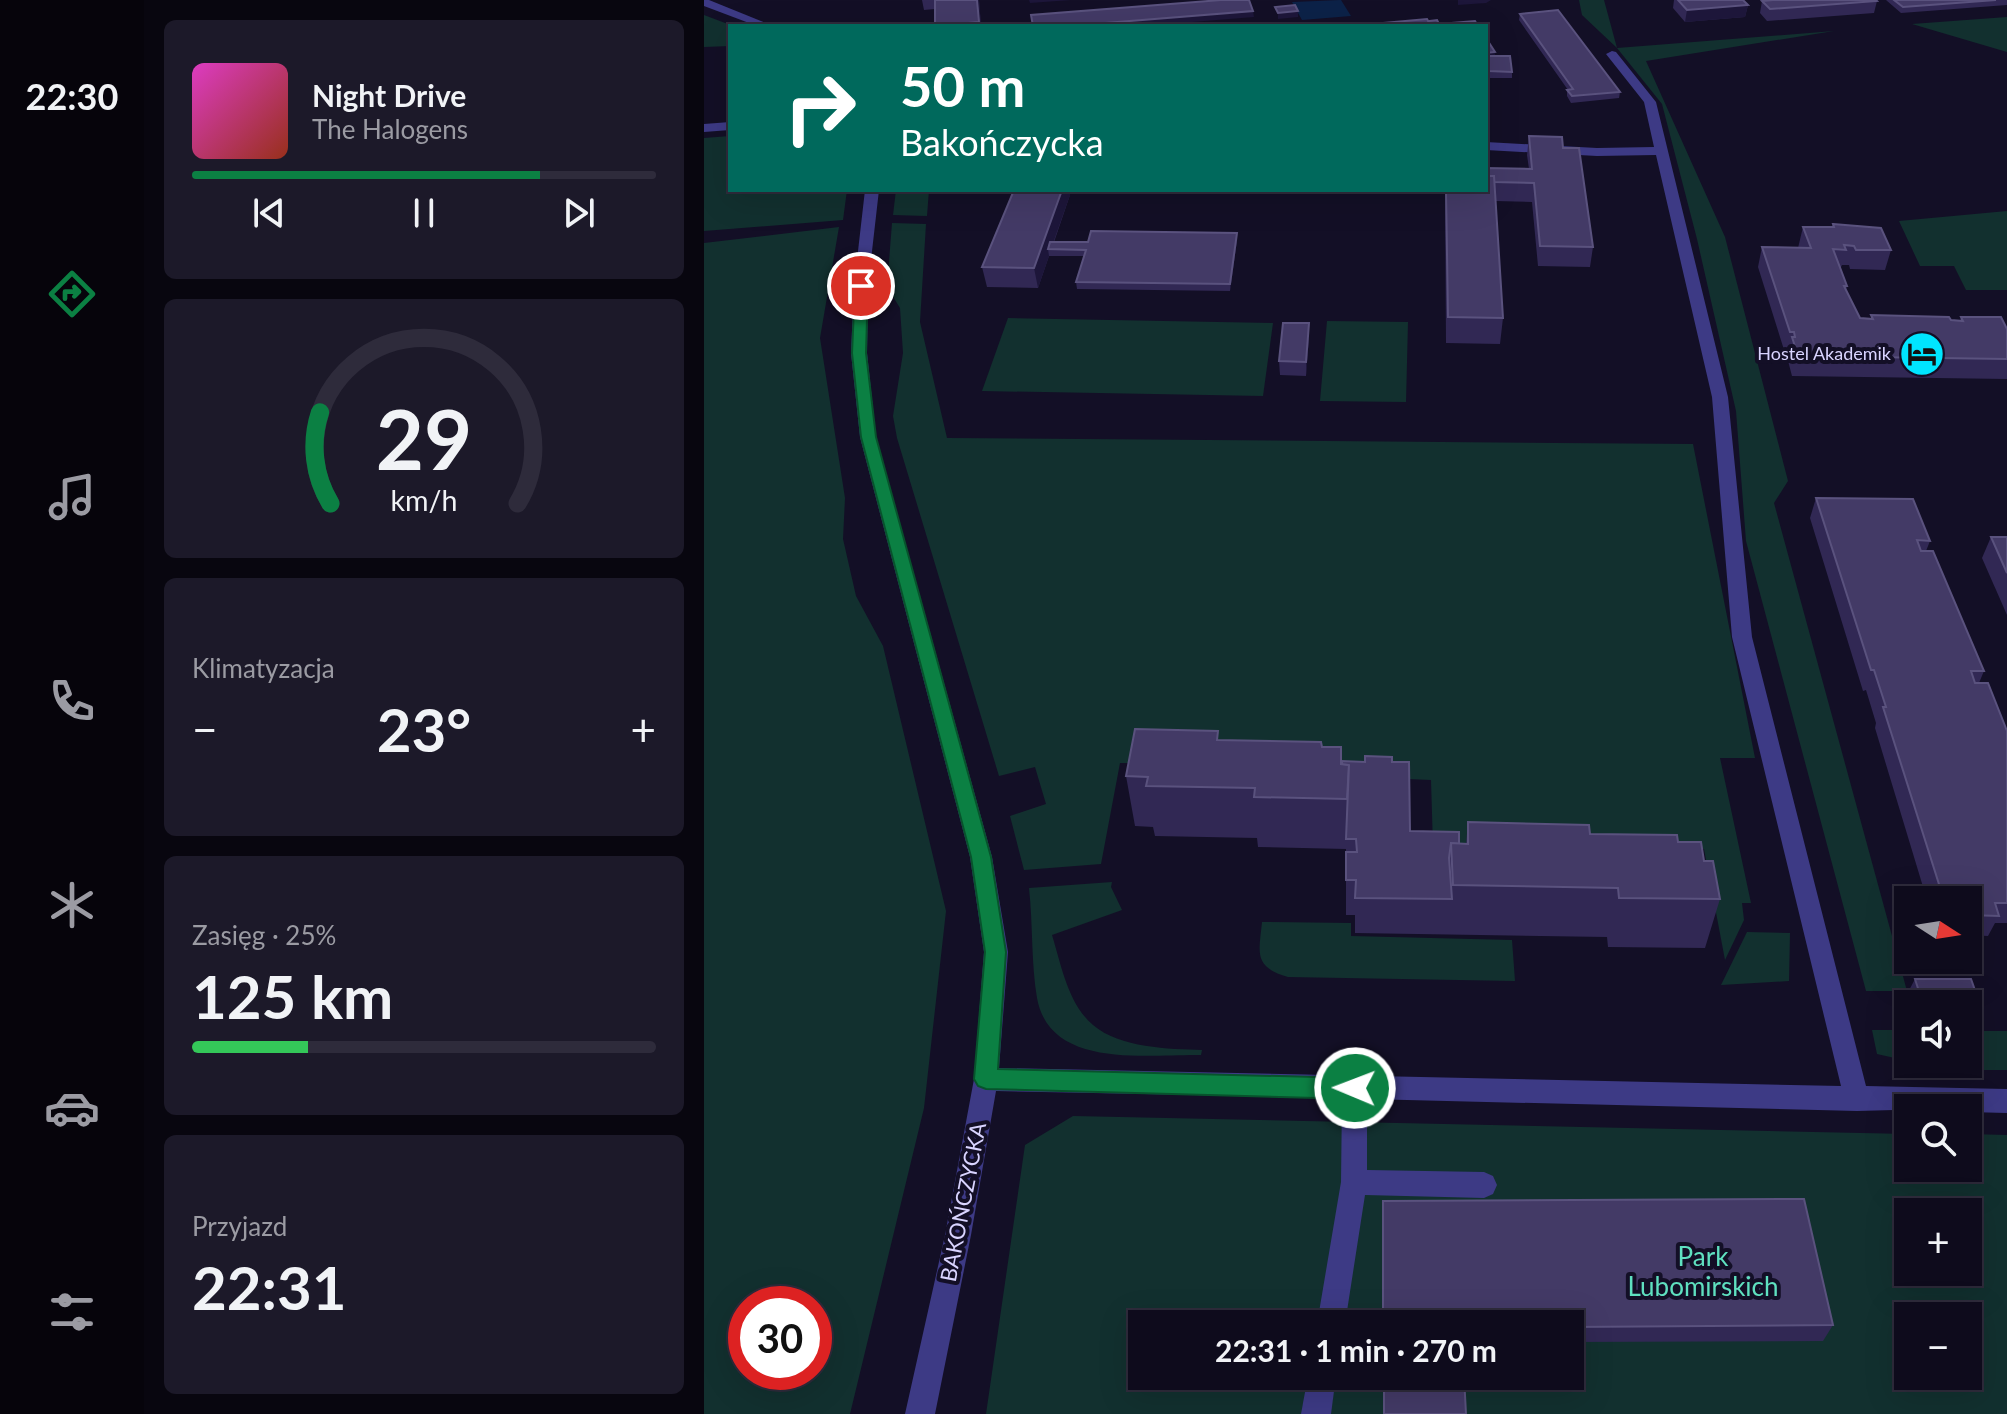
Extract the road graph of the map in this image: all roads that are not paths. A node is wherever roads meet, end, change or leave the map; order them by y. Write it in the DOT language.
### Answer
graph roads {
  1 [pos="704,2"];
  2 [pos="762,24"];
  3 [pos="1612,54"];
  4 [pos="728,126"];
  5 [pos="704,128"];
  6 [pos="1488,146"];
  7 [pos="1662,151"];
  8 [pos="872,192"];
  9 [pos="986,1079"];
  10 [pos="1355,1088"];
  11 [pos="1857,1099"];
  12 [pos="2007,1101"];
  13 [pos="1354,1182"];
  14 [pos="1484,1185"];
  15 [pos="1333,1310"];
  16 [pos="1320,1390"];
  17 [pos="920,1414"];
  18 [pos="1316,1414"];
  1 -- 2 [label="street"];
  3 -- 7 [label="street"];
  4 -- 5 [label="street"];
  6 -- 7 [label="street"];
  7 -- 11 [label="street"];
  8 -- 9 [label="street, BAKOŃCZYCKA"];
  9 -- 10 [label="street"];
  9 -- 17 [label="street, BAKOŃCZYCKA"];
  10 -- 11 [label="street"];
  10 -- 13 [label="street"];
  11 -- 12 [label="street"];
  13 -- 14 [label="street"];
  13 -- 15 [label="street"];
  16 -- 18 [label="street"];
}
